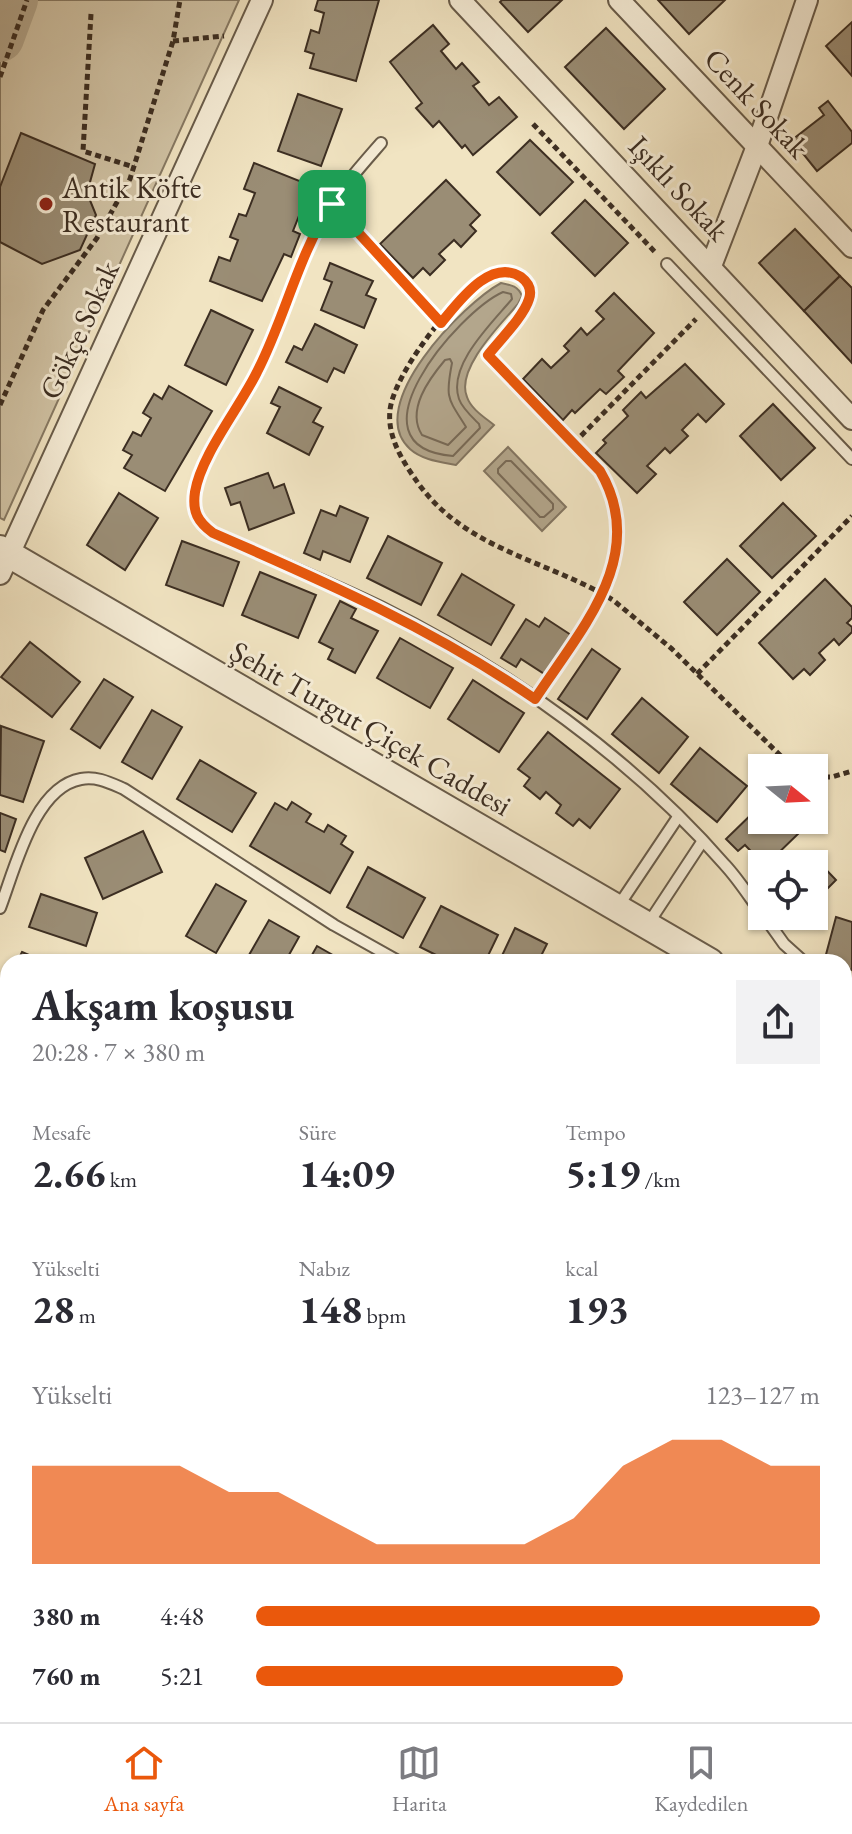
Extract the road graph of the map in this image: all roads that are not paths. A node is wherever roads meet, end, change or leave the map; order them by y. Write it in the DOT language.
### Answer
graph roads {
  1 [pos="262,0"];
  2 [pos="460,0"];
  3 [pos="619,0"];
  4 [pos="807,0"];
  5 [pos="381,143"];
  6 [pos="757,146"];
  7 [pos="852,247"];
  8 [pos="667,264"];
  9 [pos="711,266"];
  10 [pos="852,419"];
  11 [pos="852,459"];
  12 [pos="3,559"];
  13 [pos="678,817"];
  14 [pos="702,842"];
  15 [pos="748,895"];
  16 [pos="0,908"];
  17 [pos="617,908"];
  18 [pos="647,925"];
  19 [pos="774,930"];
  20 [pos="386,954"];
  21 [pos="696,954"];
  22 [pos="795,954"];
  1 -- 12 [label="street, Gökçe Sokak"];
  2 -- 9 [label="street, Işıklı Sokak"];
  3 -- 6 [label="street, Cenk Sokak"];
  4 -- 6 [label="street"];
  5 -- 13 [label="lane"];
  6 -- 7 [label="street, Cenk Sokak"];
  6 -- 9 [label="street"];
  8 -- 11 [label="lane"];
  9 -- 10 [label="street, Işıklı Sokak"];
  12 -- 17 [label="street, Şehit Turgut Çiçek Caddesi"];
  13 -- 14 [label="lane"];
  13 -- 17 [label="lane"];
  14 -- 15 [label="lane"];
  14 -- 18 [label="lane"];
  16 -- 20 [label="lane"];
  17 -- 18 [label="street, Şehit Turgut Çiçek Caddesi"];
  18 -- 21 [label="street, Şehit Turgut Çiçek Caddesi"];
  19 -- 22 [label="lane"];
}
